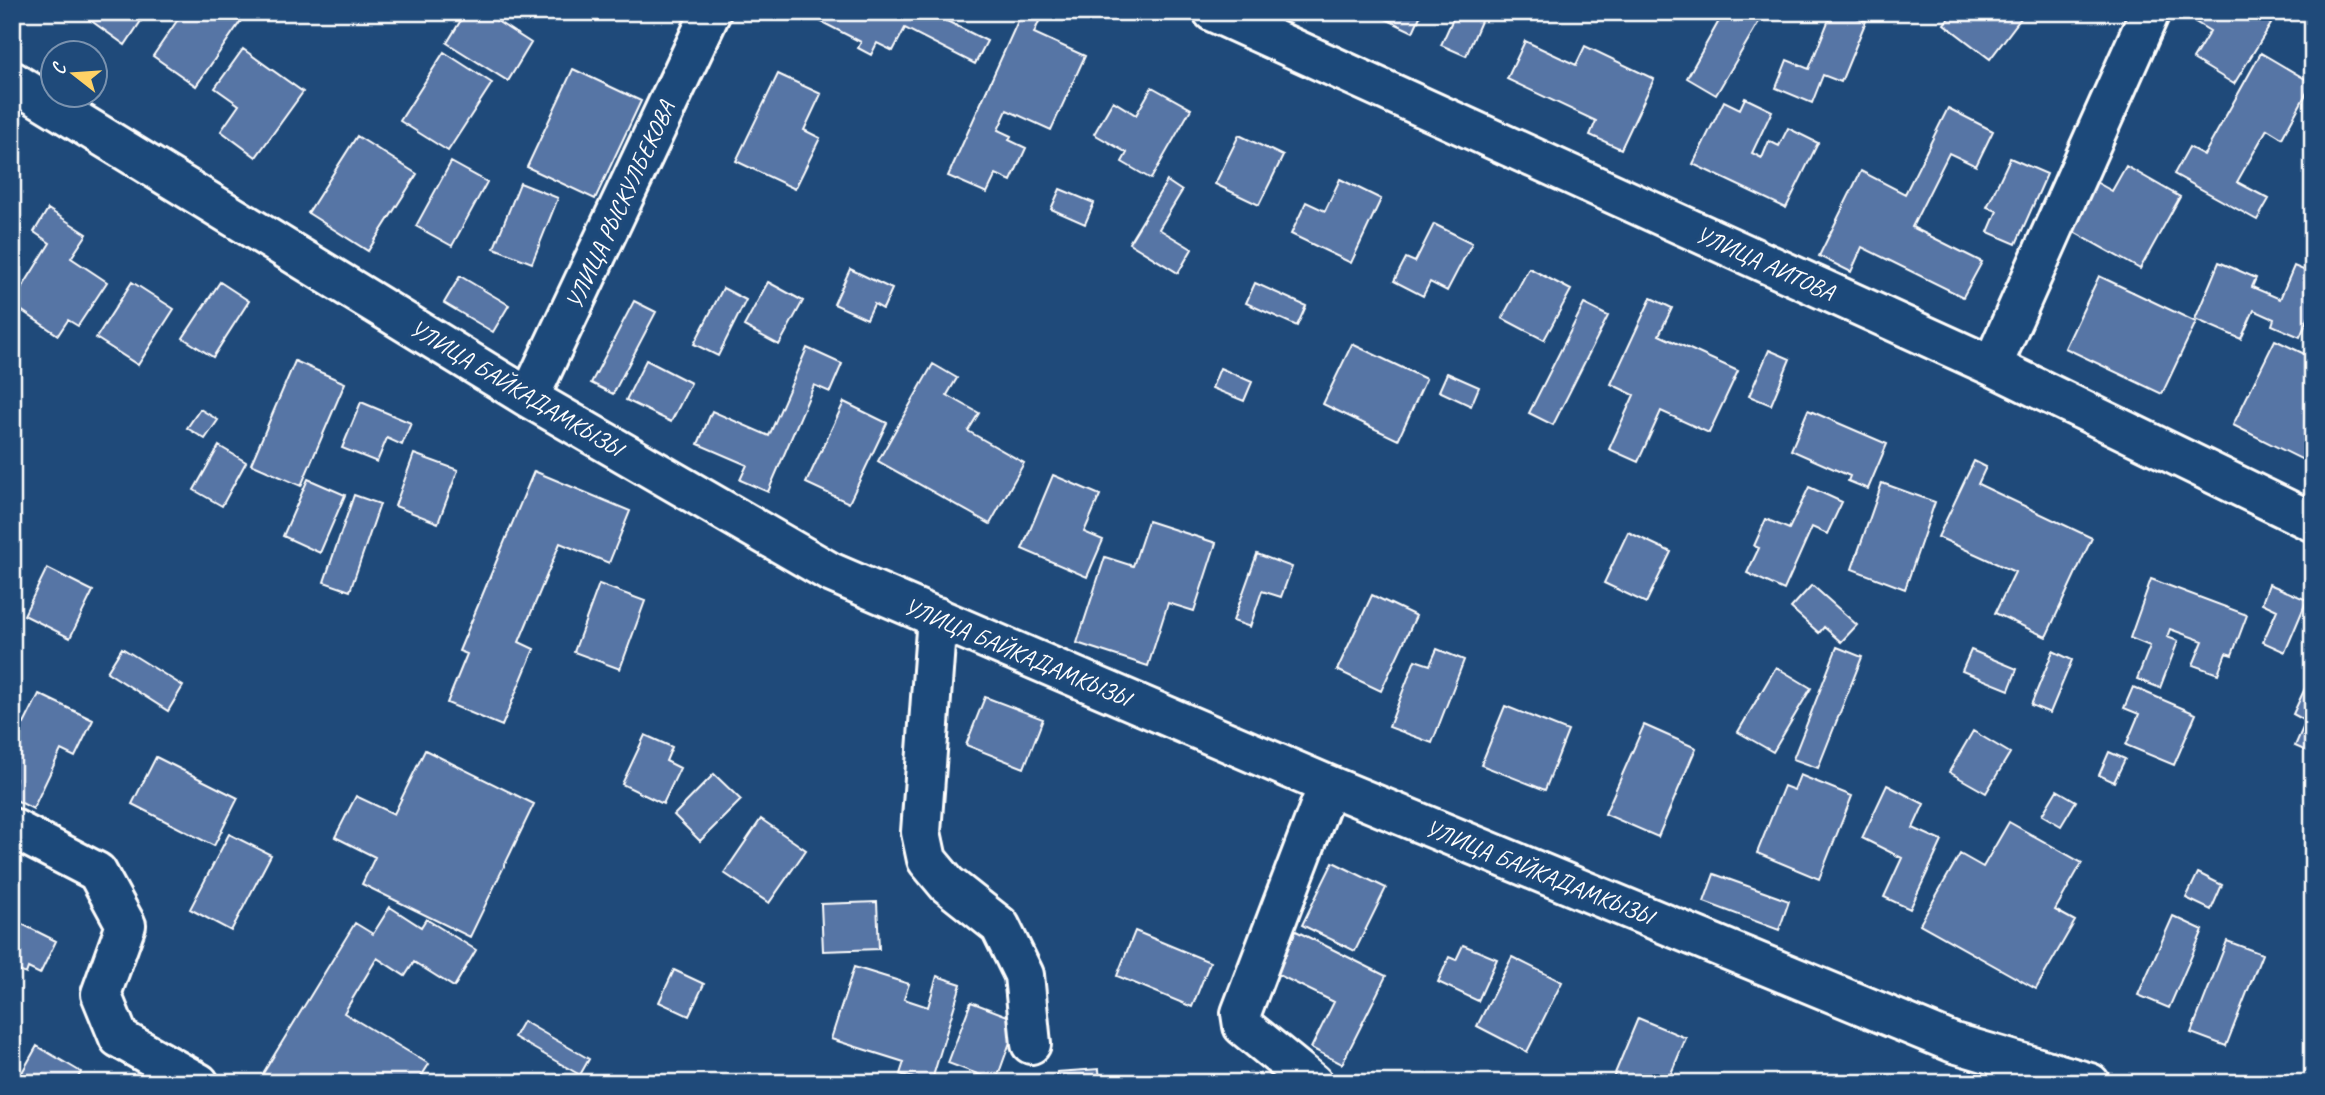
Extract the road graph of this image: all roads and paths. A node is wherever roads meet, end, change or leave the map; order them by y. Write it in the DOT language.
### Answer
graph roads {
  1 [pos="711,12"];
  2 [pos="1213,12"];
  3 [pos="2150,12"];
  4 [pos="12,81"];
  5 [pos="1992,366"];
  6 [pos="529,398"];
  7 [pos="2313,522"];
  8 [pos="937,617"];
  9 [pos="1328,785"];
  10 [pos="12,828"];
  11 [pos="1031,1044"];
  12 [pos="199,1083"];
  13 [pos="1312,1083"];
  14 [pos="2090,1083"];
  1 -- 6 [label="street, УЛИЦА РЫСКУЛБЕКОВА"];
  2 -- 5 [label="street, УЛИЦА АИТОВА"];
  3 -- 5 [label="street"];
  4 -- 6 [label="street, УЛИЦА БАЙКАДАМКЫЗЫ"];
  5 -- 7 [label="street, УЛИЦА АИТОВА"];
  6 -- 8 [label="street, УЛИЦА БАЙКАДАМКЫЗЫ"];
  8 -- 9 [label="street, УЛИЦА БАЙКАДАМКЫЗЫ"];
  8 -- 11 [label="street"];
  9 -- 13 [label="street"];
  9 -- 14 [label="street, УЛИЦА БАЙКАДАМКЫЗЫ"];
  10 -- 12 [label="street"];
}
